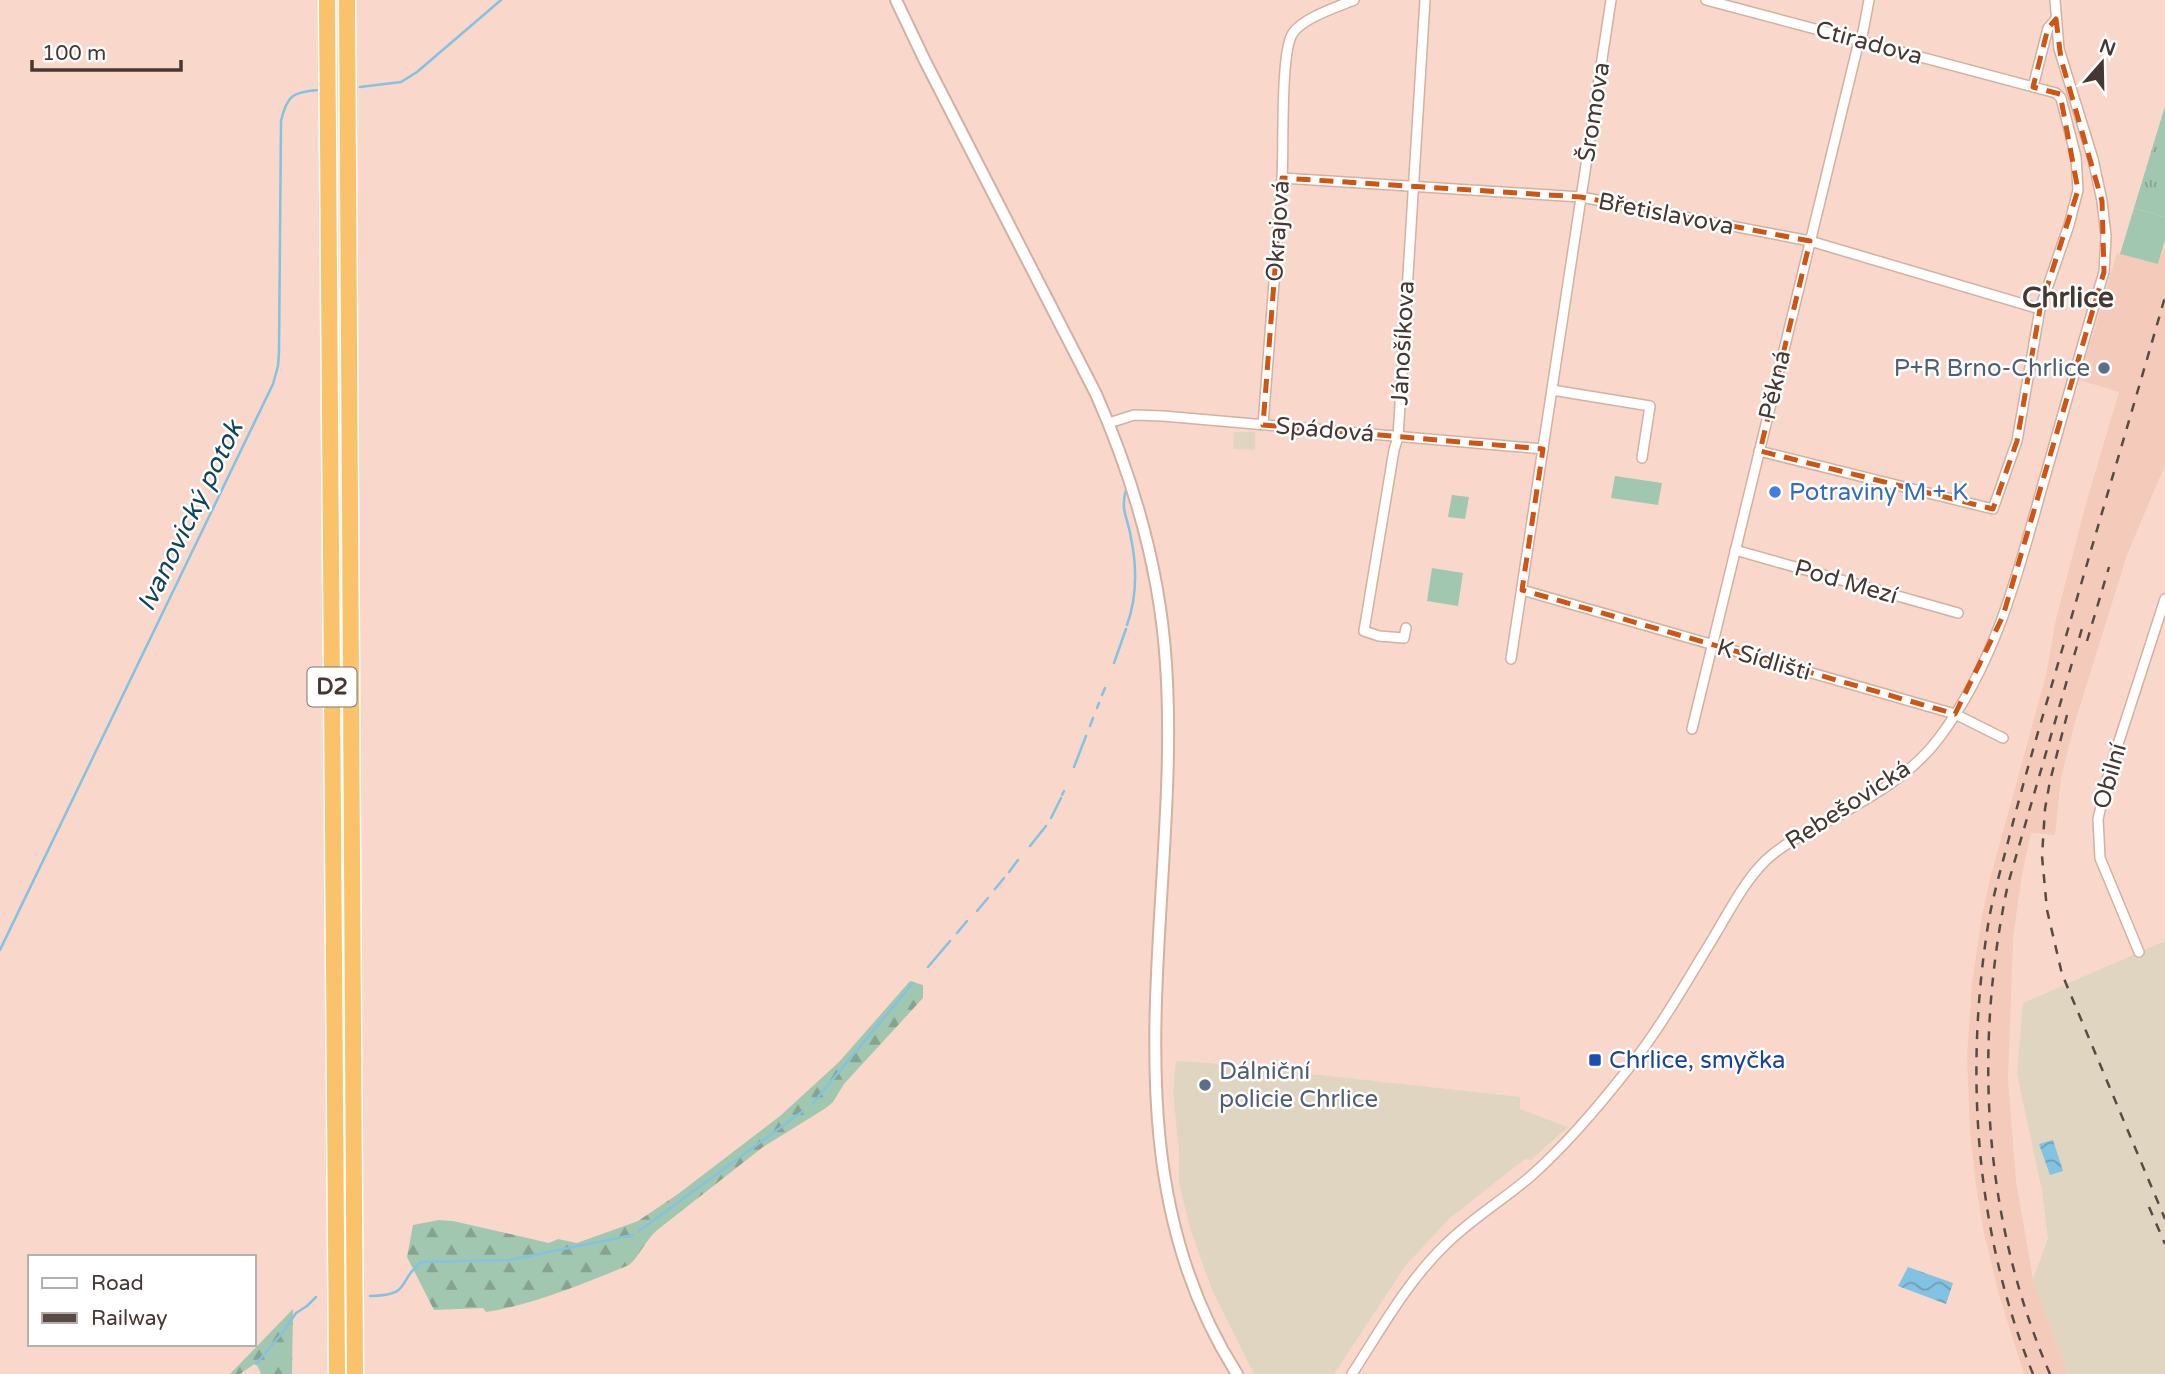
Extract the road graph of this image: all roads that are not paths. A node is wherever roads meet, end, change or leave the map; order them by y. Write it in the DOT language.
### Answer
graph roads {
  1 [pos="327,0"];
  2 [pos="347,0"];
  3 [pos="896,0"];
  4 [pos="1354,0"];
  5 [pos="1425,0"];
  6 [pos="1612,0"];
  7 [pos="1706,0"];
  8 [pos="1869,0"];
  9 [pos="2055,0"];
  10 [pos="2056,19"];
  11 [pos="1860,41"];
  12 [pos="2033,87"];
  13 [pos="1282,178"];
  14 [pos="1413,186"];
  15 [pos="1581,197"];
  16 [pos="1810,241"];
  17 [pos="2040,309"];
  18 [pos="1552,390"];
  19 [pos="1109,423"];
  20 [pos="1263,425"];
  21 [pos="1398,437"];
  22 [pos="1543,449"];
  23 [pos="1759,451"];
  24 [pos="1642,458"];
  25 [pos="1735,550"];
  26 [pos="1522,590"];
  27 [pos="2165,599"];
  28 [pos="1958,613"];
  29 [pos="1406,628"];
  30 [pos="1712,646"];
  31 [pos="1511,659"];
  32 [pos="1955,714"];
  33 [pos="1692,729"];
  34 [pos="2003,738"];
  35 [pos="2139,952"];
  36 [pos="337,1374"];
  37 [pos="355,1374"];
  38 [pos="1237,1374"];
  39 [pos="1352,1374"];
  1 -- 36 [label="highway, D2"];
  2 -- 37 [label="highway, D2"];
  3 -- 19 [label="street"];
  4 -- 13 [label="street, Okrajová"];
  5 -- 14 [label="street, Jánošíkova"];
  6 -- 15 [label="street, Šromova"];
  7 -- 11 [label="street, Ctiradova"];
  8 -- 11 [label="street, Pěkná"];
  9 -- 10 [label="street, Rebešovická"];
  10 -- 12 [label="street"];
  10 -- 32 [label="street, Rebešovická"];
  11 -- 12 [label="street, Ctiradova"];
  11 -- 16 [label="street, Pěkná"];
  12 -- 17 [label="street, Ctiradova"];
  13 -- 14 [label="street, Břetislavova"];
  13 -- 20 [label="street, Okrajová"];
  14 -- 15 [label="street, Břetislavova"];
  14 -- 21 [label="street, Jánošíkova"];
  15 -- 16 [label="street, Břetislavova"];
  15 -- 18 [label="street, Šromova"];
  16 -- 17 [label="street, Břetislavova"];
  16 -- 23 [label="street, Pěkná"];
  17 -- 23 [label="street"];
  18 -- 22 [label="street, Šromova"];
  18 -- 24 [label="street"];
  19 -- 20 [label="street, Spádová"];
  19 -- 38 [label="street"];
  20 -- 21 [label="street, Spádová"];
  21 -- 22 [label="street, Spádová"];
  21 -- 29 [label="street, Jánošíkova"];
  22 -- 26 [label="street, Šromova"];
  23 -- 25 [label="street, Pěkná"];
  25 -- 28 [label="street, Pod Mezí"];
  25 -- 30 [label="street, Pěkná"];
  26 -- 30 [label="street, K Sídlišti"];
  26 -- 31 [label="street, Šromova"];
  27 -- 35 [label="street, Obilní"];
  30 -- 32 [label="street, K Sídlišti"];
  30 -- 33 [label="street, Pěkná"];
  32 -- 34 [label="street, K Sídlišti"];
  32 -- 39 [label="street, Rebešovická"];
}
